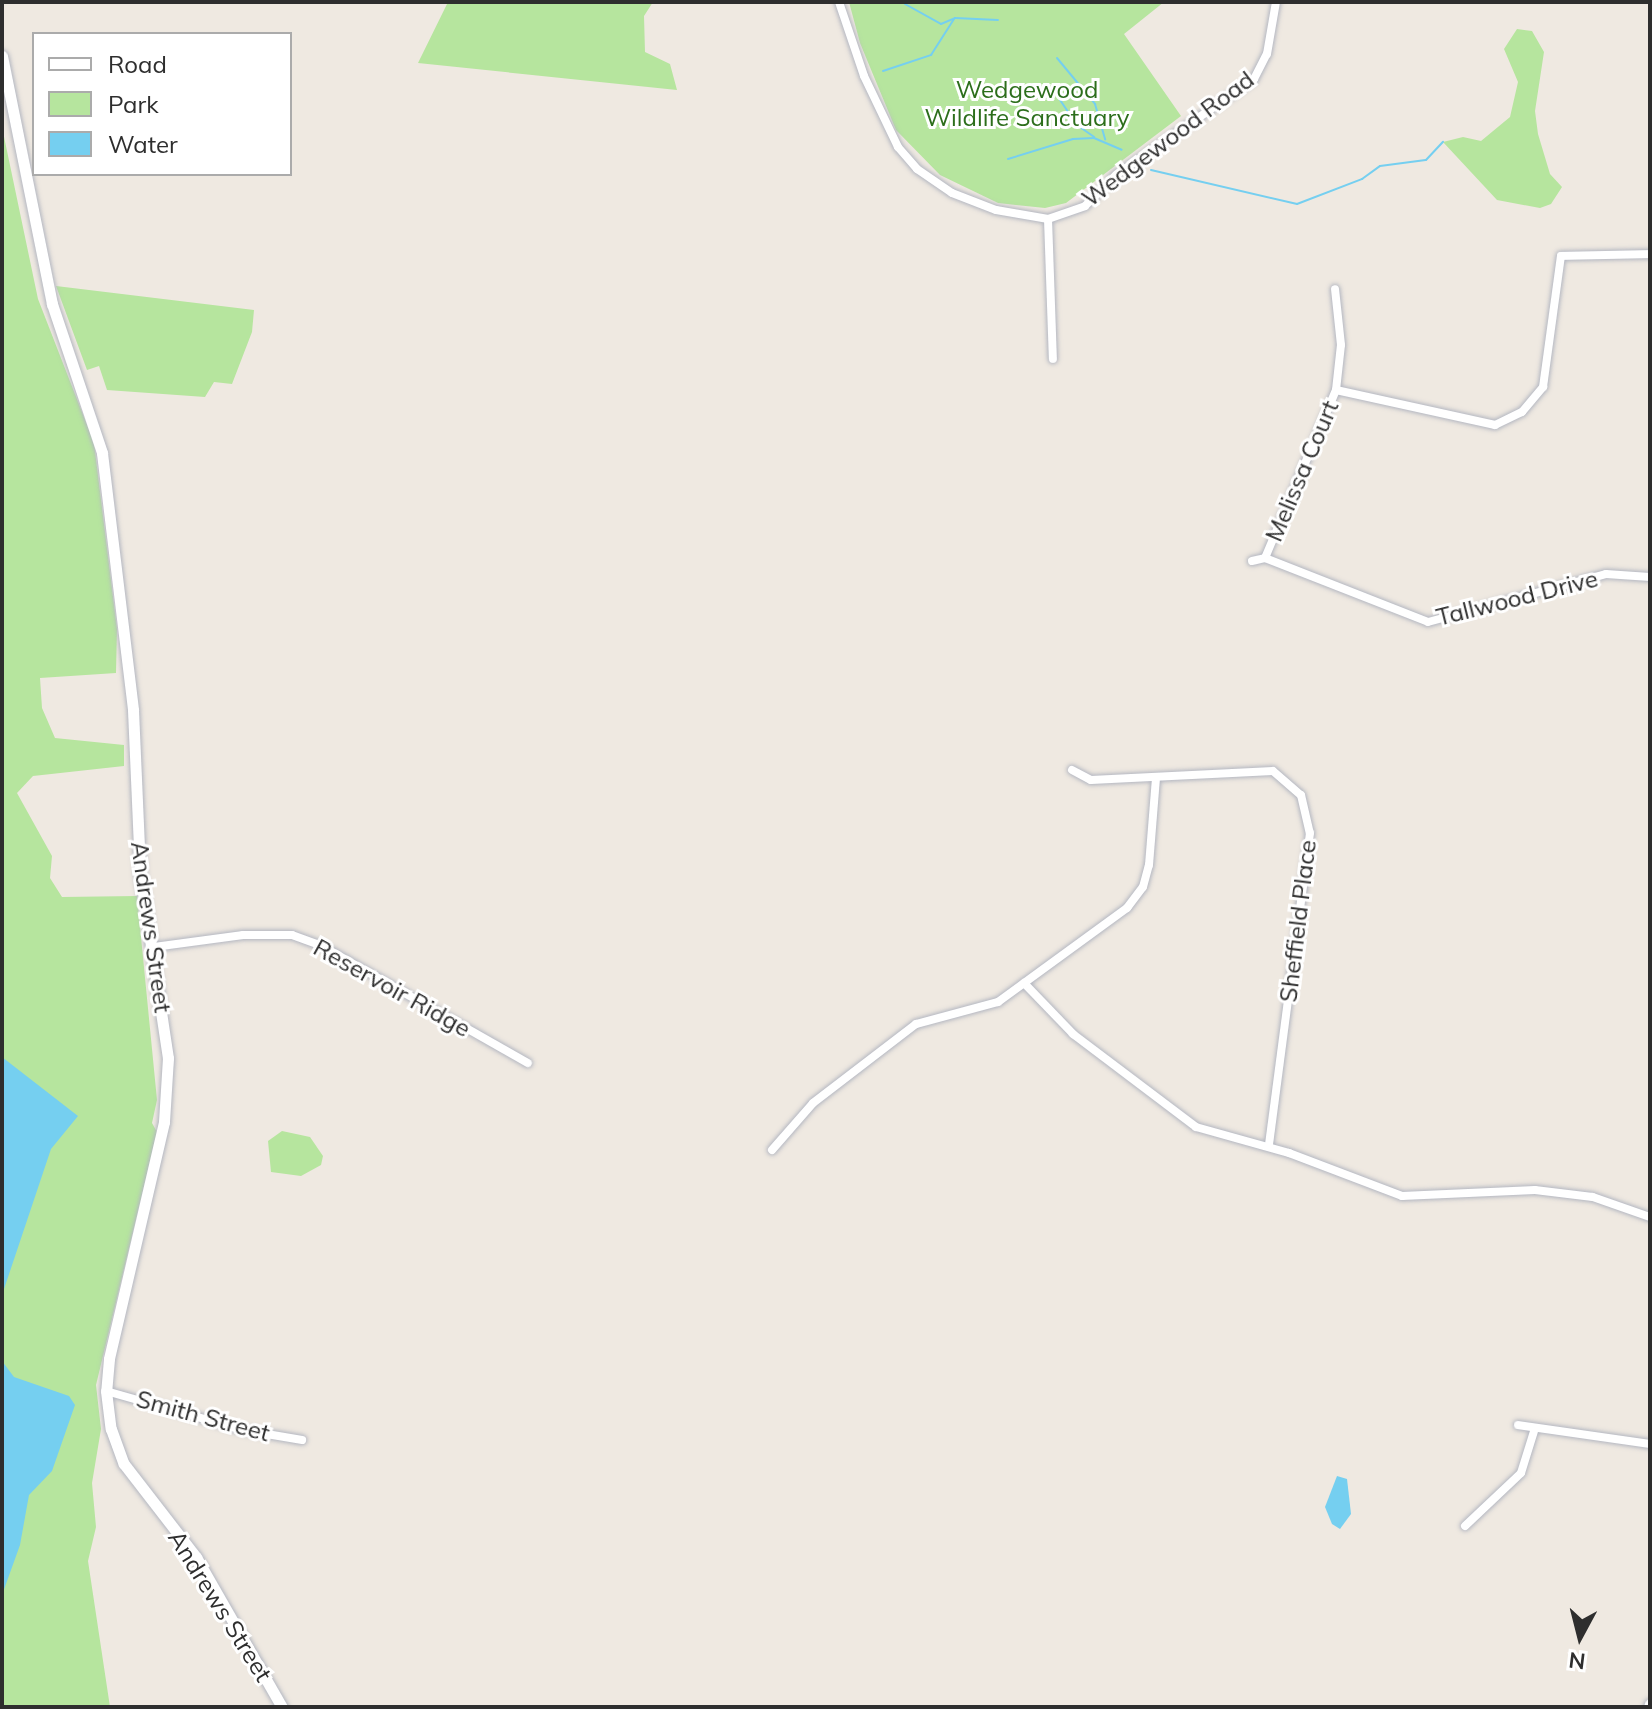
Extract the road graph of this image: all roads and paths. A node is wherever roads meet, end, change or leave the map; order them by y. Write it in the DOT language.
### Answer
graph roads {
  1 [pos="839,2"];
  2 [pos="1276,2"];
  3 [pos="2,56"];
  4 [pos="1048,219"];
  5 [pos="1650,254"];
  6 [pos="1335,289"];
  7 [pos="1053,359"];
  8 [pos="1336,390"];
  9 [pos="1265,558"];
  10 [pos="1252,561"];
  11 [pos="1650,577"];
  12 [pos="1072,770"];
  13 [pos="1156,778"];
  14 [pos="154,947"];
  15 [pos="1024,983"];
  16 [pos="528,1063"];
  17 [pos="1269,1146"];
  18 [pos="772,1150"];
  19 [pos="1650,1217"];
  20 [pos="106,1391"];
  21 [pos="1518,1425"];
  22 [pos="1535,1428"];
  23 [pos="302,1440"];
  24 [pos="1650,1444"];
  25 [pos="1465,1526"];
  26 [pos="282,1707"];
  1 -- 4 [label="street, Wedgewood Road"];
  2 -- 4 [label="street, Wedgewood Road"];
  3 -- 14 [label="street, Andrews Street"];
  4 -- 7 [label="street"];
  5 -- 8 [label="street"];
  6 -- 8 [label="street, Melissa Court"];
  8 -- 9 [label="street, Melissa Court"];
  9 -- 10 [label="street"];
  9 -- 11 [label="street, Tallwood Drive"];
  12 -- 13 [label="street, Sheffield Place"];
  13 -- 15 [label="street"];
  13 -- 17 [label="street, Sheffield Place"];
  14 -- 16 [label="street, Reservoir Ridge"];
  14 -- 20 [label="street, Andrews Street"];
  15 -- 17 [label="street"];
  15 -- 18 [label="street"];
  17 -- 19 [label="street"];
  20 -- 23 [label="street, Smith Street"];
  20 -- 26 [label="street, Andrews Street"];
  21 -- 22 [label="street"];
  22 -- 24 [label="street"];
  22 -- 25 [label="street"];
}
